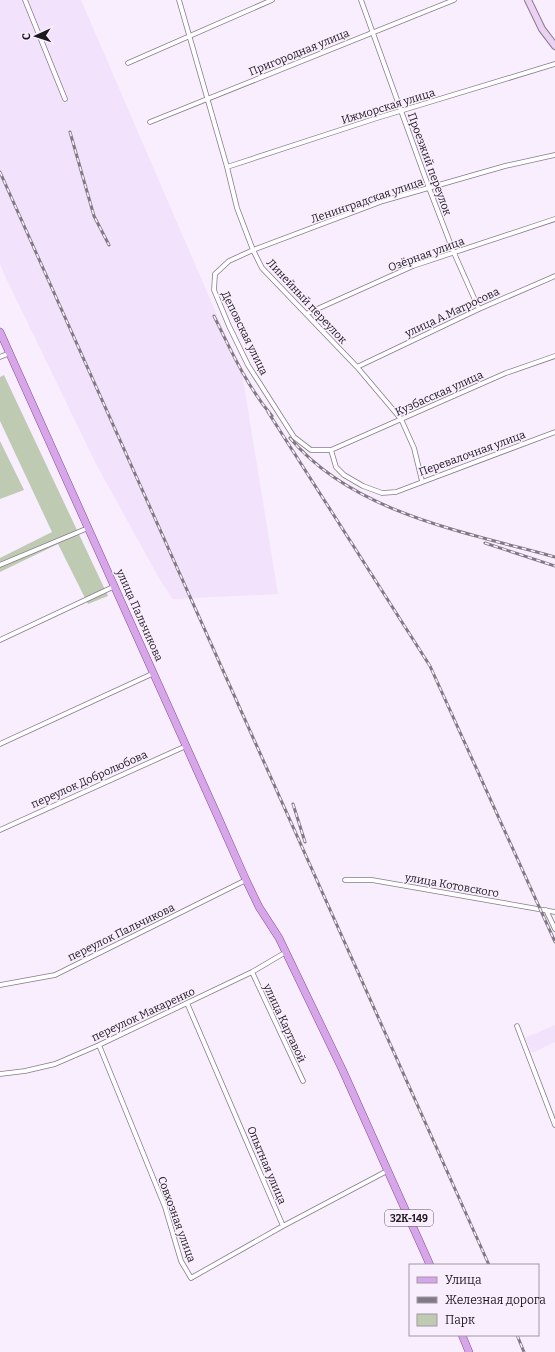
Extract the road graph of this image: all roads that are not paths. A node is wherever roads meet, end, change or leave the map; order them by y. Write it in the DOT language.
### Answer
graph roads {
  1 [pos="25,0"];
  2 [pos="179,0"];
  3 [pos="272,0"];
  4 [pos="361,0"];
  5 [pos="454,0"];
  6 [pos="528,0"];
  7 [pos="373,32"];
  8 [pos="190,37"];
  9 [pos="555,46"];
  10 [pos="128,63"];
  11 [pos="555,64"];
  12 [pos="208,98"];
  13 [pos="65,99"];
  14 [pos="401,111"];
  15 [pos="150,122"];
  16 [pos="555,155"];
  17 [pos="228,167"];
  18 [pos="429,188"];
  19 [pos="555,219"];
  20 [pos="253,250"];
  21 [pos="454,253"];
  22 [pos="215,274"];
  23 [pos="555,276"];
  24 [pos="479,309"];
  25 [pos="306,314"];
  26 [pos="0,332"];
  27 [pos="10,354"];
  28 [pos="555,356"];
  29 [pos="0,357"];
  30 [pos="356,367"];
  31 [pos="401,419"];
  32 [pos="555,432"];
  33 [pos="331,450"];
  34 [pos="422,481"];
  35 [pos="88,528"];
  36 [pos="0,565"];
  37 [pos="115,586"];
  38 [pos="0,640"];
  39 [pos="154,673"];
  40 [pos="0,744"];
  41 [pos="186,746"];
  42 [pos="0,830"];
  43 [pos="246,880"];
  44 [pos="345,880"];
  45 [pos="546,910"];
  46 [pos="555,912"];
  47 [pos="555,929"];
  48 [pos="286,952"];
  49 [pos="252,972"];
  50 [pos="0,985"];
  51 [pos="187,1003"];
  52 [pos="517,1026"];
  53 [pos="99,1046"];
  54 [pos="0,1074"];
  55 [pos="303,1081"];
  56 [pos="555,1125"];
  57 [pos="387,1171"];
  58 [pos="283,1226"];
  59 [pos="430,1264"];
  60 [pos="462,1336"];
  61 [pos="469,1352"];
  1 -- 13 [label="street"];
  2 -- 8 [label="street, Линейный переулок"];
  3 -- 8 [label="street"];
  4 -- 7 [label="street, Проезжий переулок"];
  5 -- 7 [label="street, Пригородная улица"];
  6 -- 9 [label="main road"];
  7 -- 12 [label="street, Пригородная улица"];
  7 -- 14 [label="street, Проезжий переулок"];
  8 -- 10 [label="street"];
  8 -- 12 [label="street, Линейный переулок"];
  11 -- 14 [label="street, Ижморская улица"];
  12 -- 15 [label="street, Пригородная улица"];
  12 -- 17 [label="street, Линейный переулок"];
  14 -- 17 [label="street, Ижморская улица"];
  14 -- 18 [label="street, Проезжий переулок"];
  16 -- 18 [label="street, Ленинградская улица"];
  17 -- 20 [label="street, Линейный переулок"];
  18 -- 20 [label="street, Ленинградская улица"];
  18 -- 21 [label="street, Проезжий переулок"];
  19 -- 21 [label="street, Озёрная улица"];
  20 -- 22 [label="street, Ленинградская улица"];
  20 -- 25 [label="street, Линейный переулок"];
  21 -- 24 [label="street, Проезжий переулок"];
  21 -- 25 [label="street, Озёрная улица"];
  22 -- 33 [label="street, Деповская улица"];
  23 -- 24 [label="street, улица А.Матросова"];
  24 -- 30 [label="street, улица А.Матросова"];
  25 -- 30 [label="street, Линейный переулок"];
  26 -- 27 [label="main road, улица Пальчикова"];
  27 -- 29 [label="street"];
  27 -- 35 [label="main road, улица Пальчикова"];
  28 -- 31 [label="street, Кузбасская улица"];
  30 -- 31 [label="street, Линейный переулок"];
  31 -- 33 [label="street, Кузбасская улица"];
  31 -- 34 [label="street, Линейный переулок"];
  32 -- 34 [label="street, Перевалочная улица"];
  33 -- 34 [label="street, Перевалочная улица"];
  35 -- 36 [label="street"];
  35 -- 37 [label="main road, улица Пальчикова"];
  37 -- 38 [label="street"];
  37 -- 39 [label="main road, улица Пальчикова"];
  39 -- 40 [label="street"];
  39 -- 41 [label="main road, улица Пальчикова"];
  41 -- 42 [label="street, переулок Добролюбова"];
  41 -- 43 [label="main road, улица Пальчикова"];
  43 -- 48 [label="main road, улица Пальчикова"];
  43 -- 50 [label="street, переулок Пальчикова"];
  44 -- 45 [label="street, улица Котовского"];
  45 -- 46 [label="street, улица Котовского"];
  45 -- 47 [label="street"];
  48 -- 49 [label="street, переулок Макаренко"];
  48 -- 57 [label="main road, улица Пальчикова"];
  49 -- 51 [label="street, переулок Макаренко"];
  49 -- 55 [label="street, улица Картавой"];
  51 -- 53 [label="street, переулок Макаренко"];
  51 -- 58 [label="street, Опытная улица"];
  52 -- 56 [label="street"];
  53 -- 54 [label="street, переулок Макаренко"];
  53 -- 58 [label="street, Совхозная улица"];
  57 -- 58 [label="street"];
  57 -- 59 [label="main road, 32К-149"];
  60 -- 61 [label="main road"];
}
